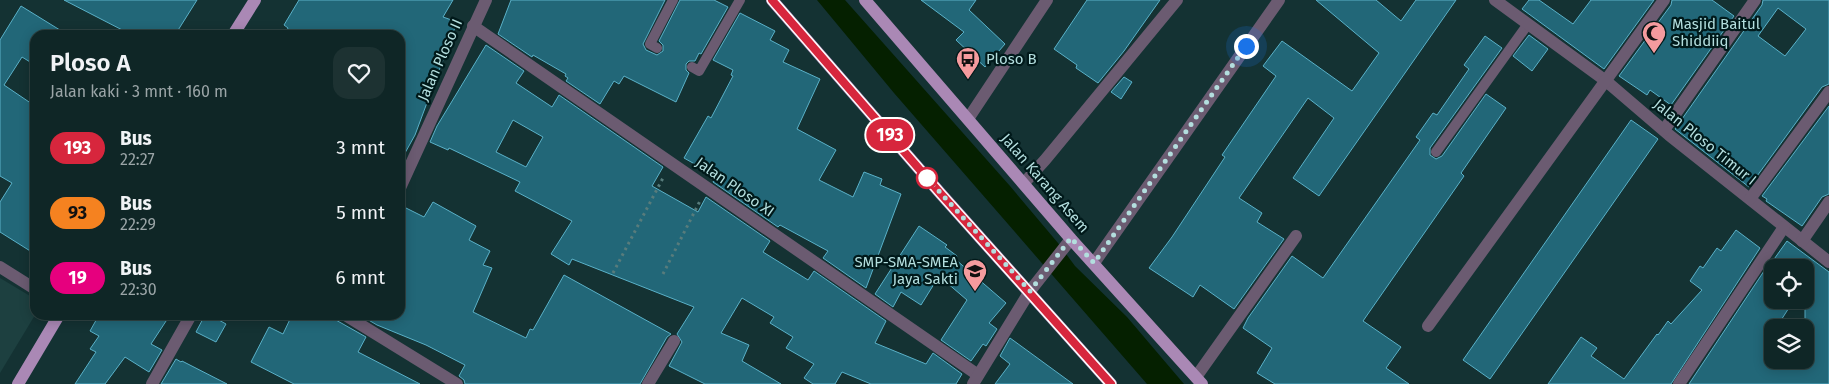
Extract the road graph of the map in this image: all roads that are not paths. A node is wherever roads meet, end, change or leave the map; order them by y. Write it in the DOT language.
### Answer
graph roads {
  1 [pos="255,0"];
  2 [pos="486,0"];
  3 [pos="673,0"];
  4 [pos="740,0"];
  5 [pos="772,0"];
  6 [pos="865,0"];
  7 [pos="1047,0"];
  8 [pos="1177,0"];
  9 [pos="1279,0"];
  10 [pos="1664,0"];
  11 [pos="1755,0"];
  12 [pos="1497,1"];
  13 [pos="1528,24"];
  14 [pos="473,26"];
  15 [pos="236,30"];
  16 [pos="657,48"];
  17 [pos="692,67"];
  18 [pos="1606,81"];
  19 [pos="1829,92"];
  20 [pos="968,120"];
  21 [pos="1664,130"];
  22 [pos="1436,152"];
  23 [pos="405,177"];
  24 [pos="1024,183"];
  25 [pos="1750,199"];
  26 [pos="1829,202"];
  27 [pos="1784,227"];
  28 [pos="1296,236"];
  29 [pos="1069,241"];
  30 [pos="1802,241"];
  31 [pos="1829,262"];
  32 [pos="1094,263"];
  33 [pos="0,268"];
  34 [pos="30,285"];
  35 [pos="1033,287"];
  36 [pos="56,320"];
  37 [pos="187,320"];
  38 [pos="353,320"];
  39 [pos="1428,326"];
  40 [pos="674,341"];
  41 [pos="440,379"];
  42 [pos="975,380"];
  43 [pos="1199,381"];
  44 [pos="18,384"];
  45 [pos="152,384"];
  46 [pos="457,384"];
  47 [pos="648,384"];
  48 [pos="1111,384"];
  49 [pos="1679,384"];
  1 -- 15 [label="main road"];
  2 -- 14 [label="street, Jalan Ploso II"];
  3 -- 16 [label="lane"];
  4 -- 17 [label="lane"];
  5 -- 35 [label="main road"];
  6 -- 20 [label="main road, Jalan Karang Asem"];
  7 -- 20 [label="street"];
  8 -- 24 [label="street"];
  9 -- 32 [label="street"];
  10 -- 18 [label="street"];
  11 -- 21 [label="street"];
  12 -- 13 [label="street, Jalan Ploso Timur I"];
  13 -- 18 [label="street, Jalan Ploso Timur I"];
  13 -- 22 [label="lane"];
  14 -- 23 [label="street, Jalan Ploso II"];
  14 -- 42 [label="street, Jalan Ploso XI"];
  18 -- 21 [label="street, Jalan Ploso Timur I"];
  18 -- 39 [label="street"];
  19 -- 25 [label="street, Jalan Ploso Timur I"];
  20 -- 24 [label="main road, Jalan Karang Asem"];
  21 -- 25 [label="street, Jalan Ploso Timur I"];
  24 -- 29 [label="main road, Jalan Karang Asem"];
  25 -- 27 [label="street"];
  26 -- 30 [label="street"];
  27 -- 30 [label="street"];
  27 -- 49 [label="street"];
  28 -- 43 [label="street"];
  29 -- 32 [label="main road, Jalan Karang Asem"];
  29 -- 35 [label="street"];
  30 -- 31 [label="street"];
  32 -- 43 [label="main road, Jalan Karang Asem"];
  33 -- 34 [label="street"];
  35 -- 42 [label="street"];
  35 -- 48 [label="main road"];
  36 -- 44 [label="main road"];
  37 -- 45 [label="street"];
  38 -- 41 [label="street"];
  40 -- 47 [label="street"];
  41 -- 46 [label="street"];
}
